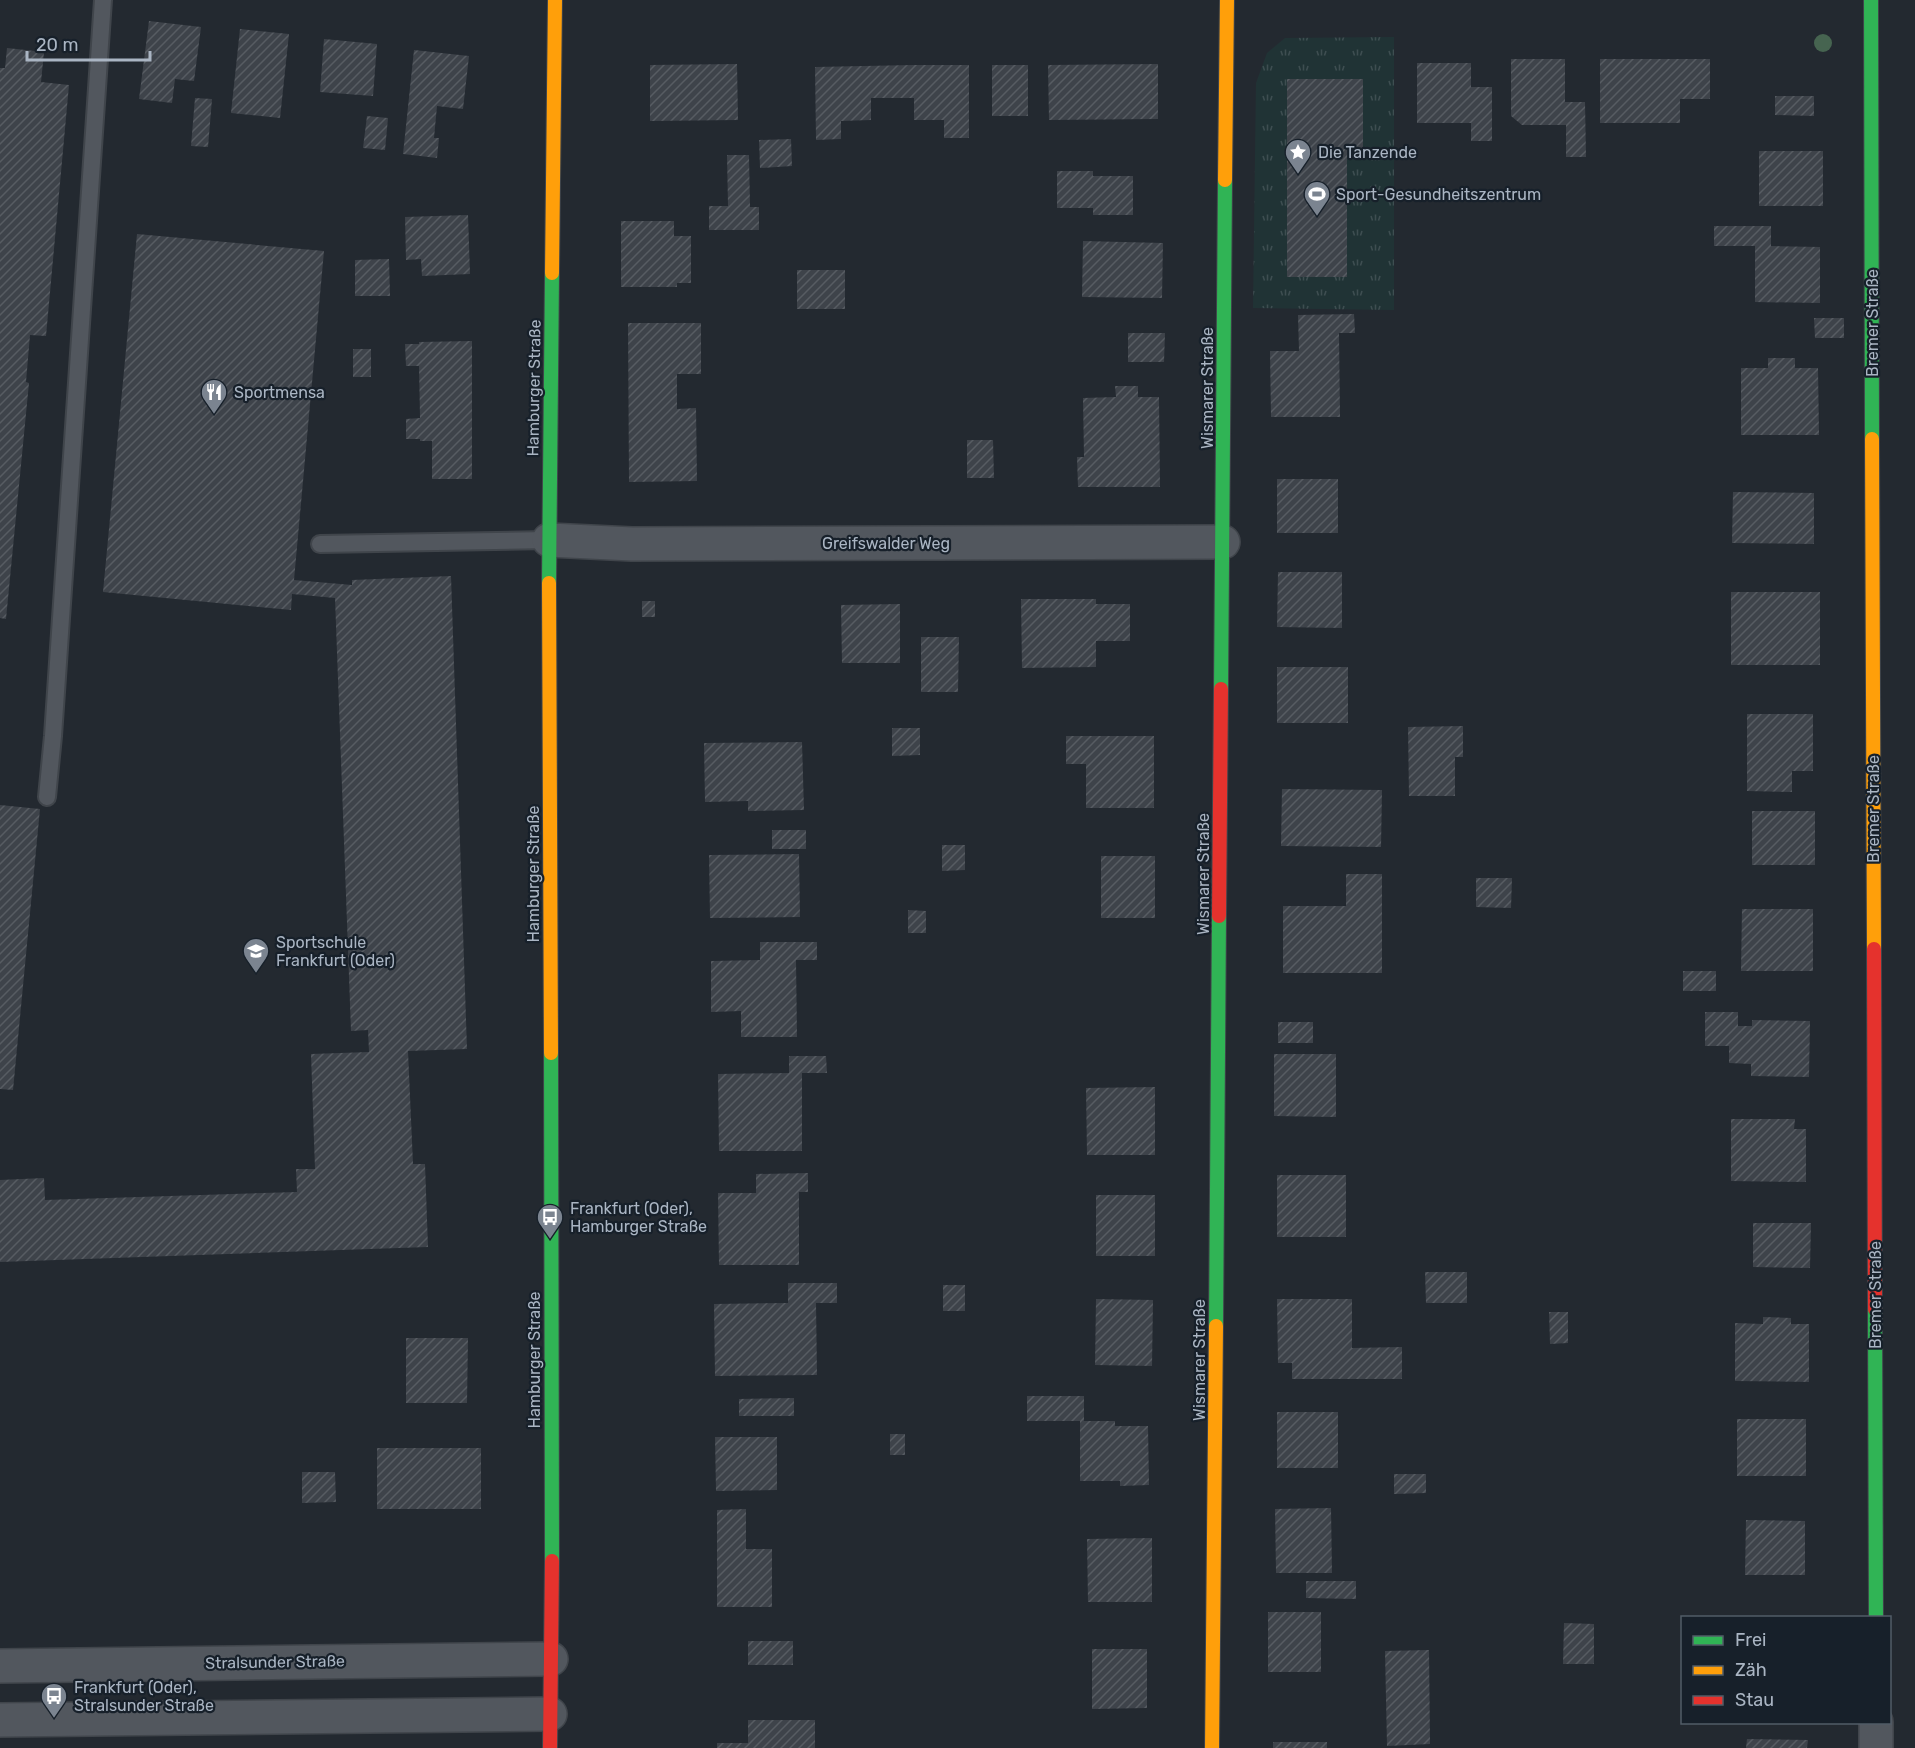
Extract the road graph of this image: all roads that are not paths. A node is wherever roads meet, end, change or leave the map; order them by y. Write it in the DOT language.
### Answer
graph roads {
  1 [pos="103,0"];
  2 [pos="555,0"];
  3 [pos="1227,0"];
  4 [pos="1871,0"];
  5 [pos="549,540"];
  6 [pos="1223,542"];
  7 [pos="320,544"];
  8 [pos="47,797"];
  9 [pos="1876,1616"];
  10 [pos="551,1659"];
  11 [pos="0,1666"];
  12 [pos="550,1714"];
  13 [pos="0,1720"];
  14 [pos="1876,1724"];
  15 [pos="550,1748"];
  16 [pos="1212,1748"];
  17 [pos="1876,1748"];
  1 -- 8 [label="lane"];
  2 -- 5 [label="street, Hamburger Straße"];
  3 -- 6 [label="street, Wismarer Straße"];
  4 -- 9 [label="street, Bremer Straße"];
  5 -- 6 [label="street, Greifswalder Weg"];
  5 -- 7 [label="lane"];
  5 -- 10 [label="street, Hamburger Straße"];
  6 -- 16 [label="street, Wismarer Straße"];
  10 -- 11 [label="street, Stralsunder Straße"];
  10 -- 12 [label="street, Hamburger Straße"];
  12 -- 13 [label="street"];
  12 -- 15 [label="street, Hamburger Straße"];
  14 -- 17 [label="street"];
}
